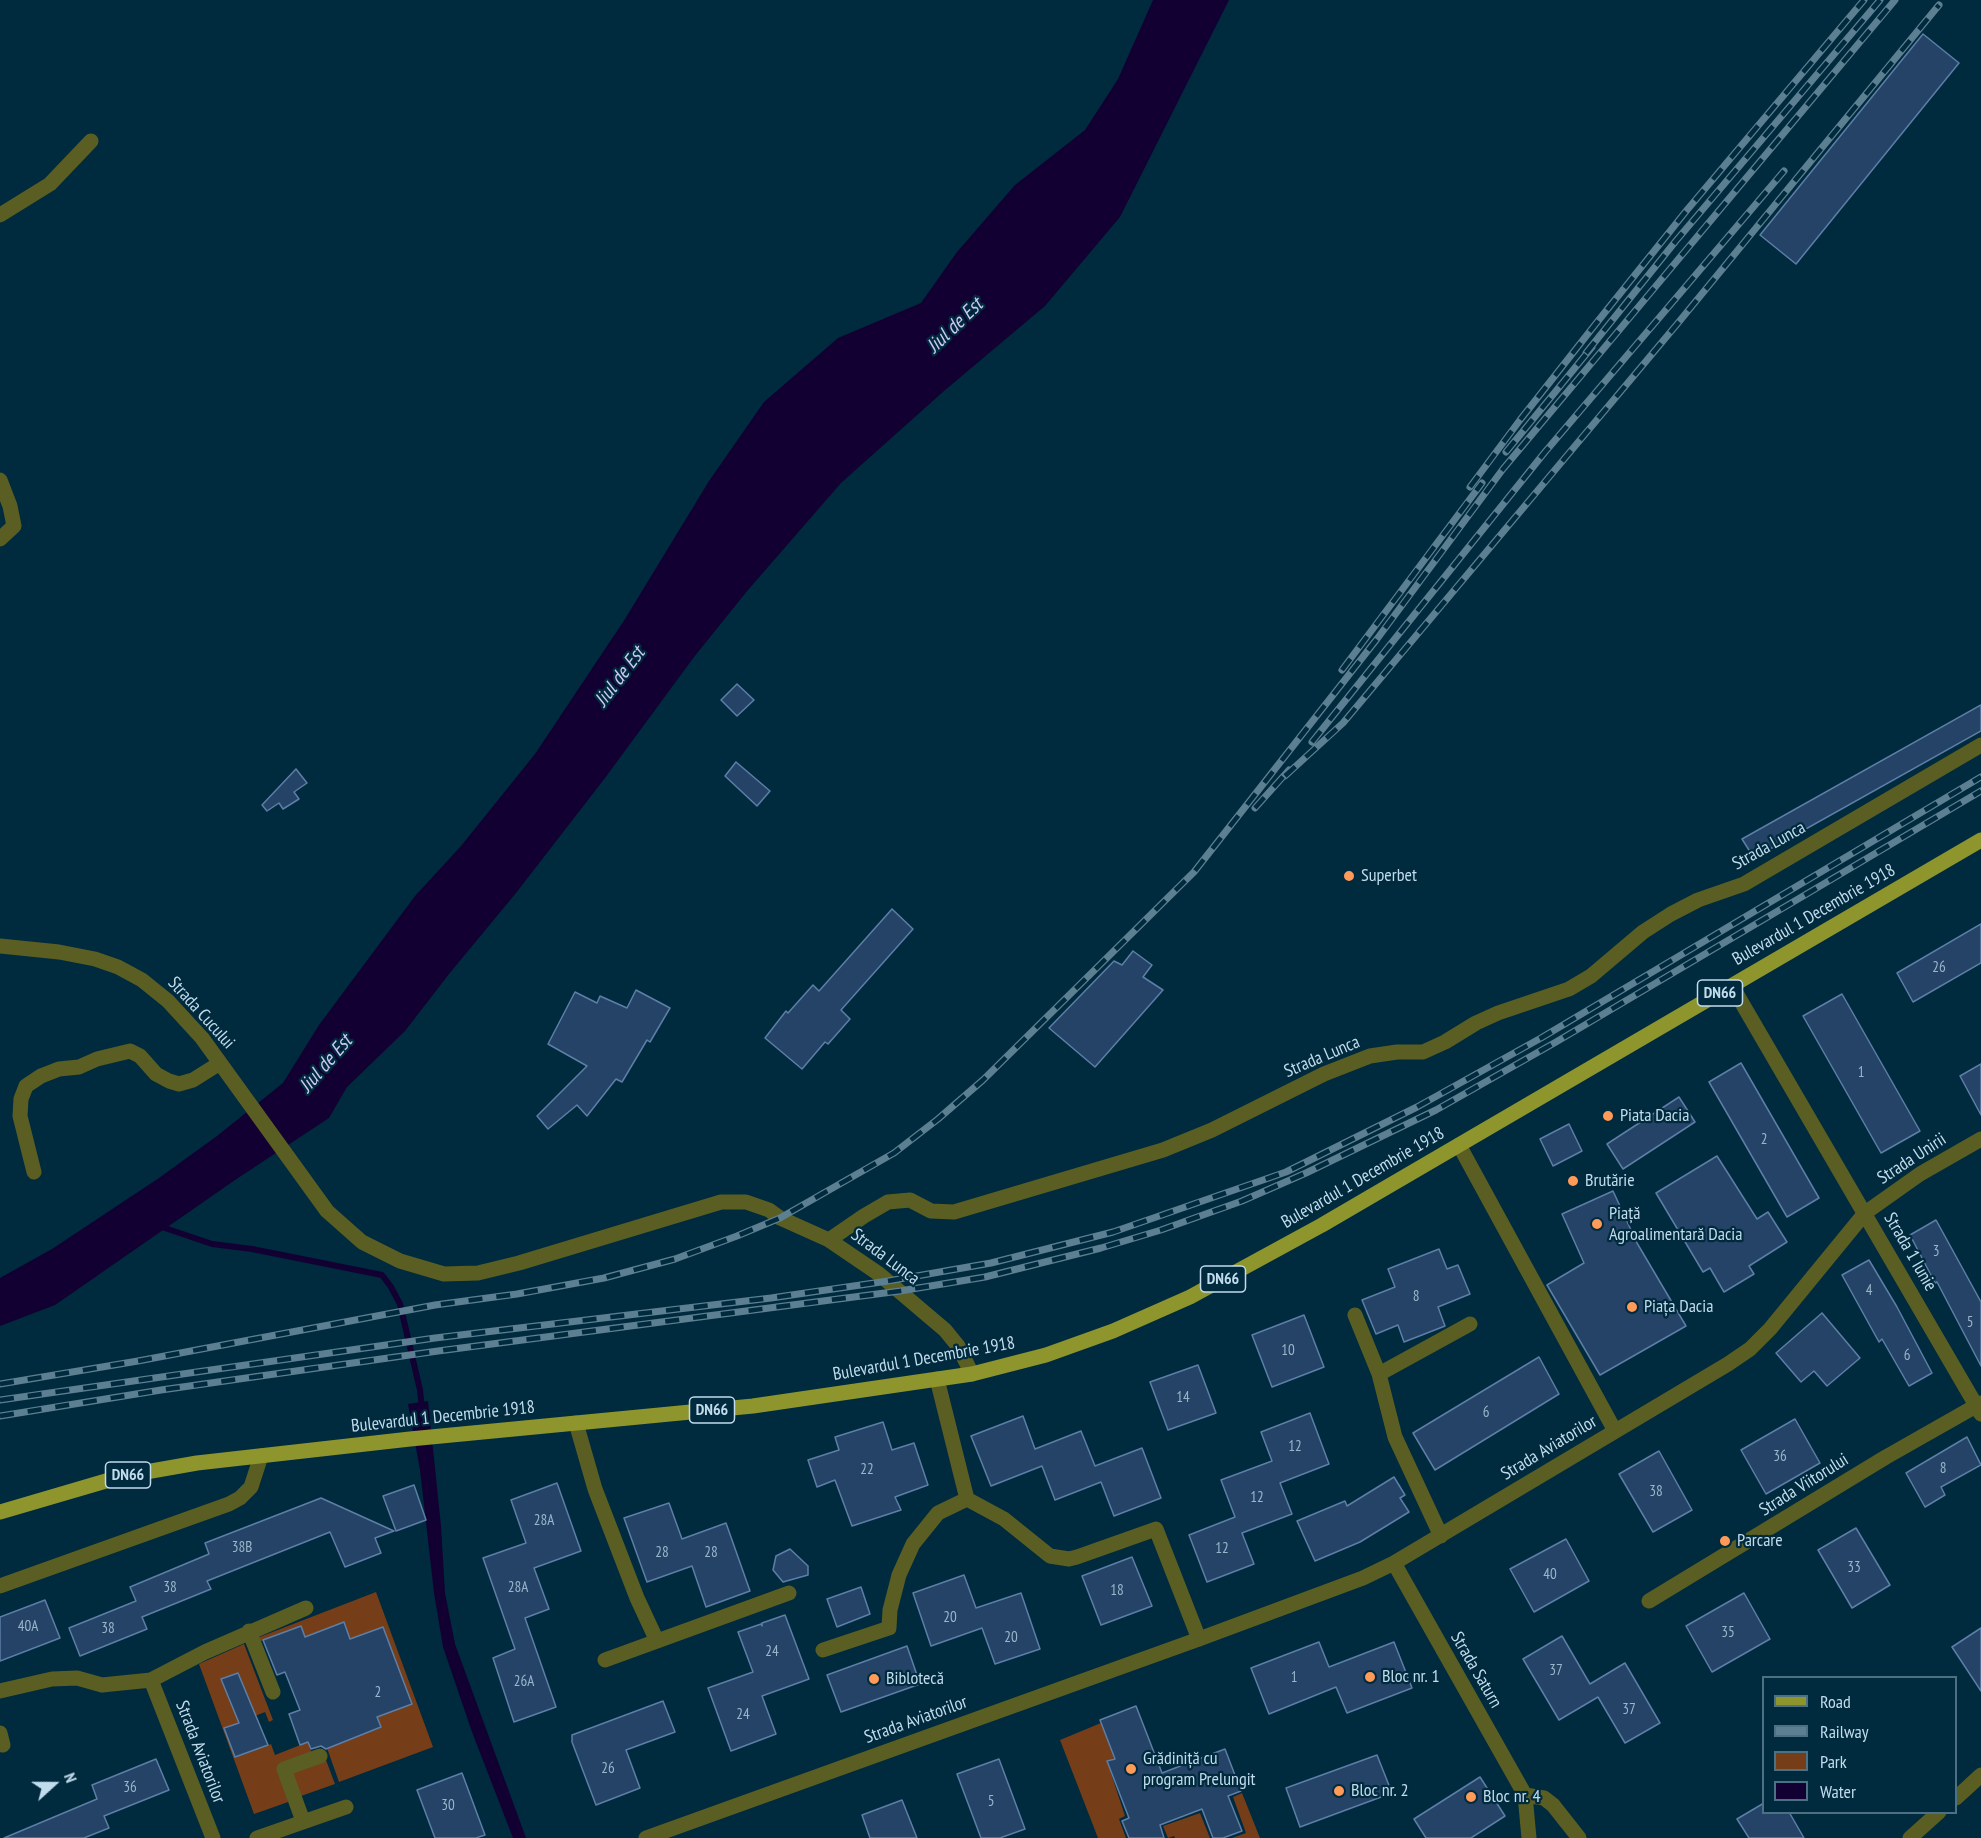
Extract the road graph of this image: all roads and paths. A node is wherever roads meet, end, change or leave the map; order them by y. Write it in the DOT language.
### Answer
graph roads {
  1 [pos="91,141"];
  2 [pos="0,215"];
  3 [pos="0,480"];
  4 [pos="0,539"];
  5 [pos="1981,745"];
  6 [pos="1981,840"];
  7 [pos="0,946"];
  8 [pos="1732,986"];
  9 [pos="220,1063"];
  10 [pos="1981,1139"];
  11 [pos="1459,1145"];
  12 [pos="34,1172"];
  13 [pos="1865,1213"];
  14 [pos="829,1240"];
  15 [pos="1355,1315"];
  16 [pos="1470,1324"];
  17 [pos="972,1374"];
  18 [pos="1379,1374"];
  19 [pos="937,1379"];
  20 [pos="1979,1408"];
  21 [pos="576,1423"];
  22 [pos="1615,1431"];
  23 [pos="261,1456"];
  24 [pos="967,1499"];
  25 [pos="0,1512"];
  26 [pos="1441,1536"];
  27 [pos="1394,1563"];
  28 [pos="0,1586"];
  29 [pos="789,1593"];
  30 [pos="1649,1601"];
  31 [pos="306,1608"];
  32 [pos="249,1631"];
  33 [pos="1199,1639"];
  34 [pos="657,1641"];
  35 [pos="824,1650"];
  36 [pos="605,1659"];
  37 [pos="152,1680"];
  38 [pos="0,1691"];
  39 [pos="273,1692"];
  40 [pos="320,1756"];
  41 [pos="1981,1774"];
  42 [pos="1525,1796"];
  43 [pos="1957,1797"];
  44 [pos="346,1807"];
  45 [pos="1937,1814"];
  46 [pos="303,1821"];
  47 [pos="213,1838"];
  48 [pos="257,1838"];
  49 [pos="646,1838"];
  50 [pos="1529,1838"];
  51 [pos="1579,1838"];
  52 [pos="1910,1838"];
  1 -- 2 [label="street"];
  3 -- 4 [label="street"];
  5 -- 14 [label="street, Strada Lunca"];
  6 -- 8 [label="main road, Bulevardul 1 Decembrie 1918 / DN66"];
  7 -- 9 [label="street, Strada Cucului"];
  8 -- 11 [label="main road, Bulevardul 1 Decembrie 1918 / DN66"];
  8 -- 13 [label="street, Strada 1 Iunie"];
  9 -- 12 [label="street"];
  9 -- 14 [label="street, Strada Cucului"];
  10 -- 13 [label="street, Strada Unirii"];
  11 -- 17 [label="main road, Bulevardul 1 Decembrie 1918 / DN66"];
  11 -- 22 [label="street"];
  13 -- 20 [label="street, Strada 1 Iunie"];
  13 -- 22 [label="street, Strada Aviatorilor"];
  14 -- 17 [label="street, Strada Lunca"];
  15 -- 18 [label="street"];
  16 -- 18 [label="street"];
  17 -- 19 [label="main road, Bulevardul 1 Decembrie 1918 / DN66"];
  18 -- 26 [label="street"];
  19 -- 21 [label="main road, Bulevardul 1 Decembrie 1918 / DN66"];
  19 -- 24 [label="street"];
  20 -- 30 [label="street, Strada Viitorului"];
  21 -- 23 [label="main road, Bulevardul 1 Decembrie 1918 / DN66"];
  21 -- 34 [label="street"];
  22 -- 26 [label="street, Strada Aviatorilor"];
  23 -- 25 [label="main road, Bulevardul 1 Decembrie 1918 / DN66"];
  23 -- 28 [label="street"];
  24 -- 33 [label="street"];
  24 -- 35 [label="street"];
  26 -- 27 [label="street, Strada Aviatorilor"];
  27 -- 33 [label="street, Strada Aviatorilor"];
  27 -- 42 [label="street, Strada Saturn"];
  29 -- 34 [label="street"];
  31 -- 32 [label="street"];
  32 -- 37 [label="street"];
  32 -- 39 [label="street"];
  33 -- 49 [label="street, Strada Aviatorilor"];
  34 -- 36 [label="street"];
  37 -- 38 [label="street"];
  37 -- 47 [label="street, Strada Aviatorilor"];
  40 -- 46 [label="street"];
  41 -- 43 [label="street"];
  42 -- 50 [label="street, Strada Saturn"];
  42 -- 51 [label="street"];
  44 -- 46 [label="street"];
  45 -- 52 [label="street"];
  46 -- 48 [label="street"];
}
